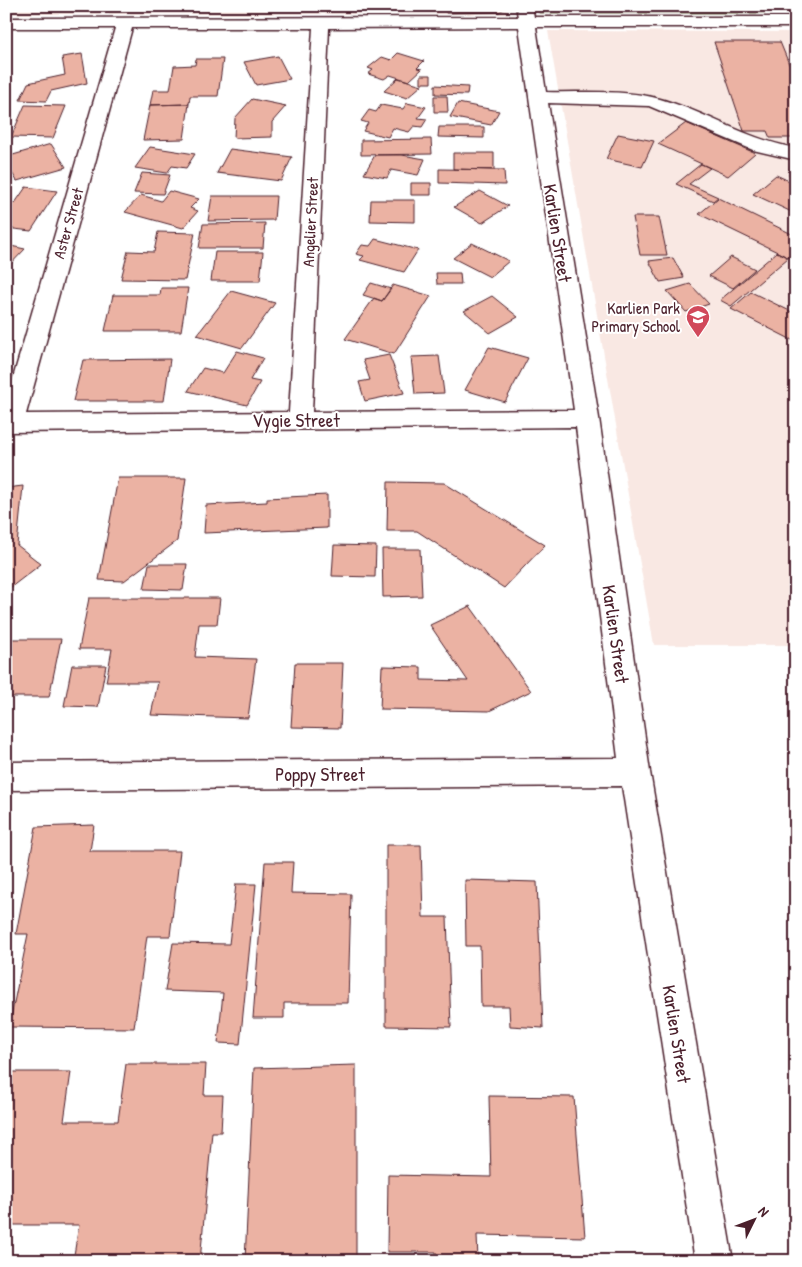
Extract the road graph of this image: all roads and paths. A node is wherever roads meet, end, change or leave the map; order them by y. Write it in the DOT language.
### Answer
graph roads {
  1 [pos="391,6"];
  2 [pos="525,14"];
  3 [pos="796,22"];
  4 [pos="6,23"];
  5 [pos="125,23"];
  6 [pos="390,23"];
  7 [pos="321,24"];
  8 [pos="537,98"];
  9 [pos="796,154"];
  10 [pos="587,418"];
  11 [pos="300,420"];
  12 [pos="9,423"];
  13 [pos="634,772"];
  14 [pos="6,776"];
  15 [pos="714,1261"];
  1 -- 6 [label="street"];
  2 -- 3 [label="street"];
  2 -- 6 [label="street"];
  2 -- 8 [label="street, Karlien Street"];
  4 -- 5 [label="street"];
  5 -- 7 [label="street"];
  5 -- 12 [label="street, Aster Street"];
  6 -- 7 [label="street"];
  7 -- 11 [label="street, Angelier Street"];
  8 -- 9 [label="street"];
  8 -- 10 [label="street, Karlien Street"];
  10 -- 11 [label="street, Vygie Street"];
  10 -- 13 [label="street, Karlien Street"];
  11 -- 12 [label="street, Vygie Street"];
  13 -- 14 [label="street, Poppy Street"];
  13 -- 15 [label="street, Karlien Street"];
}
